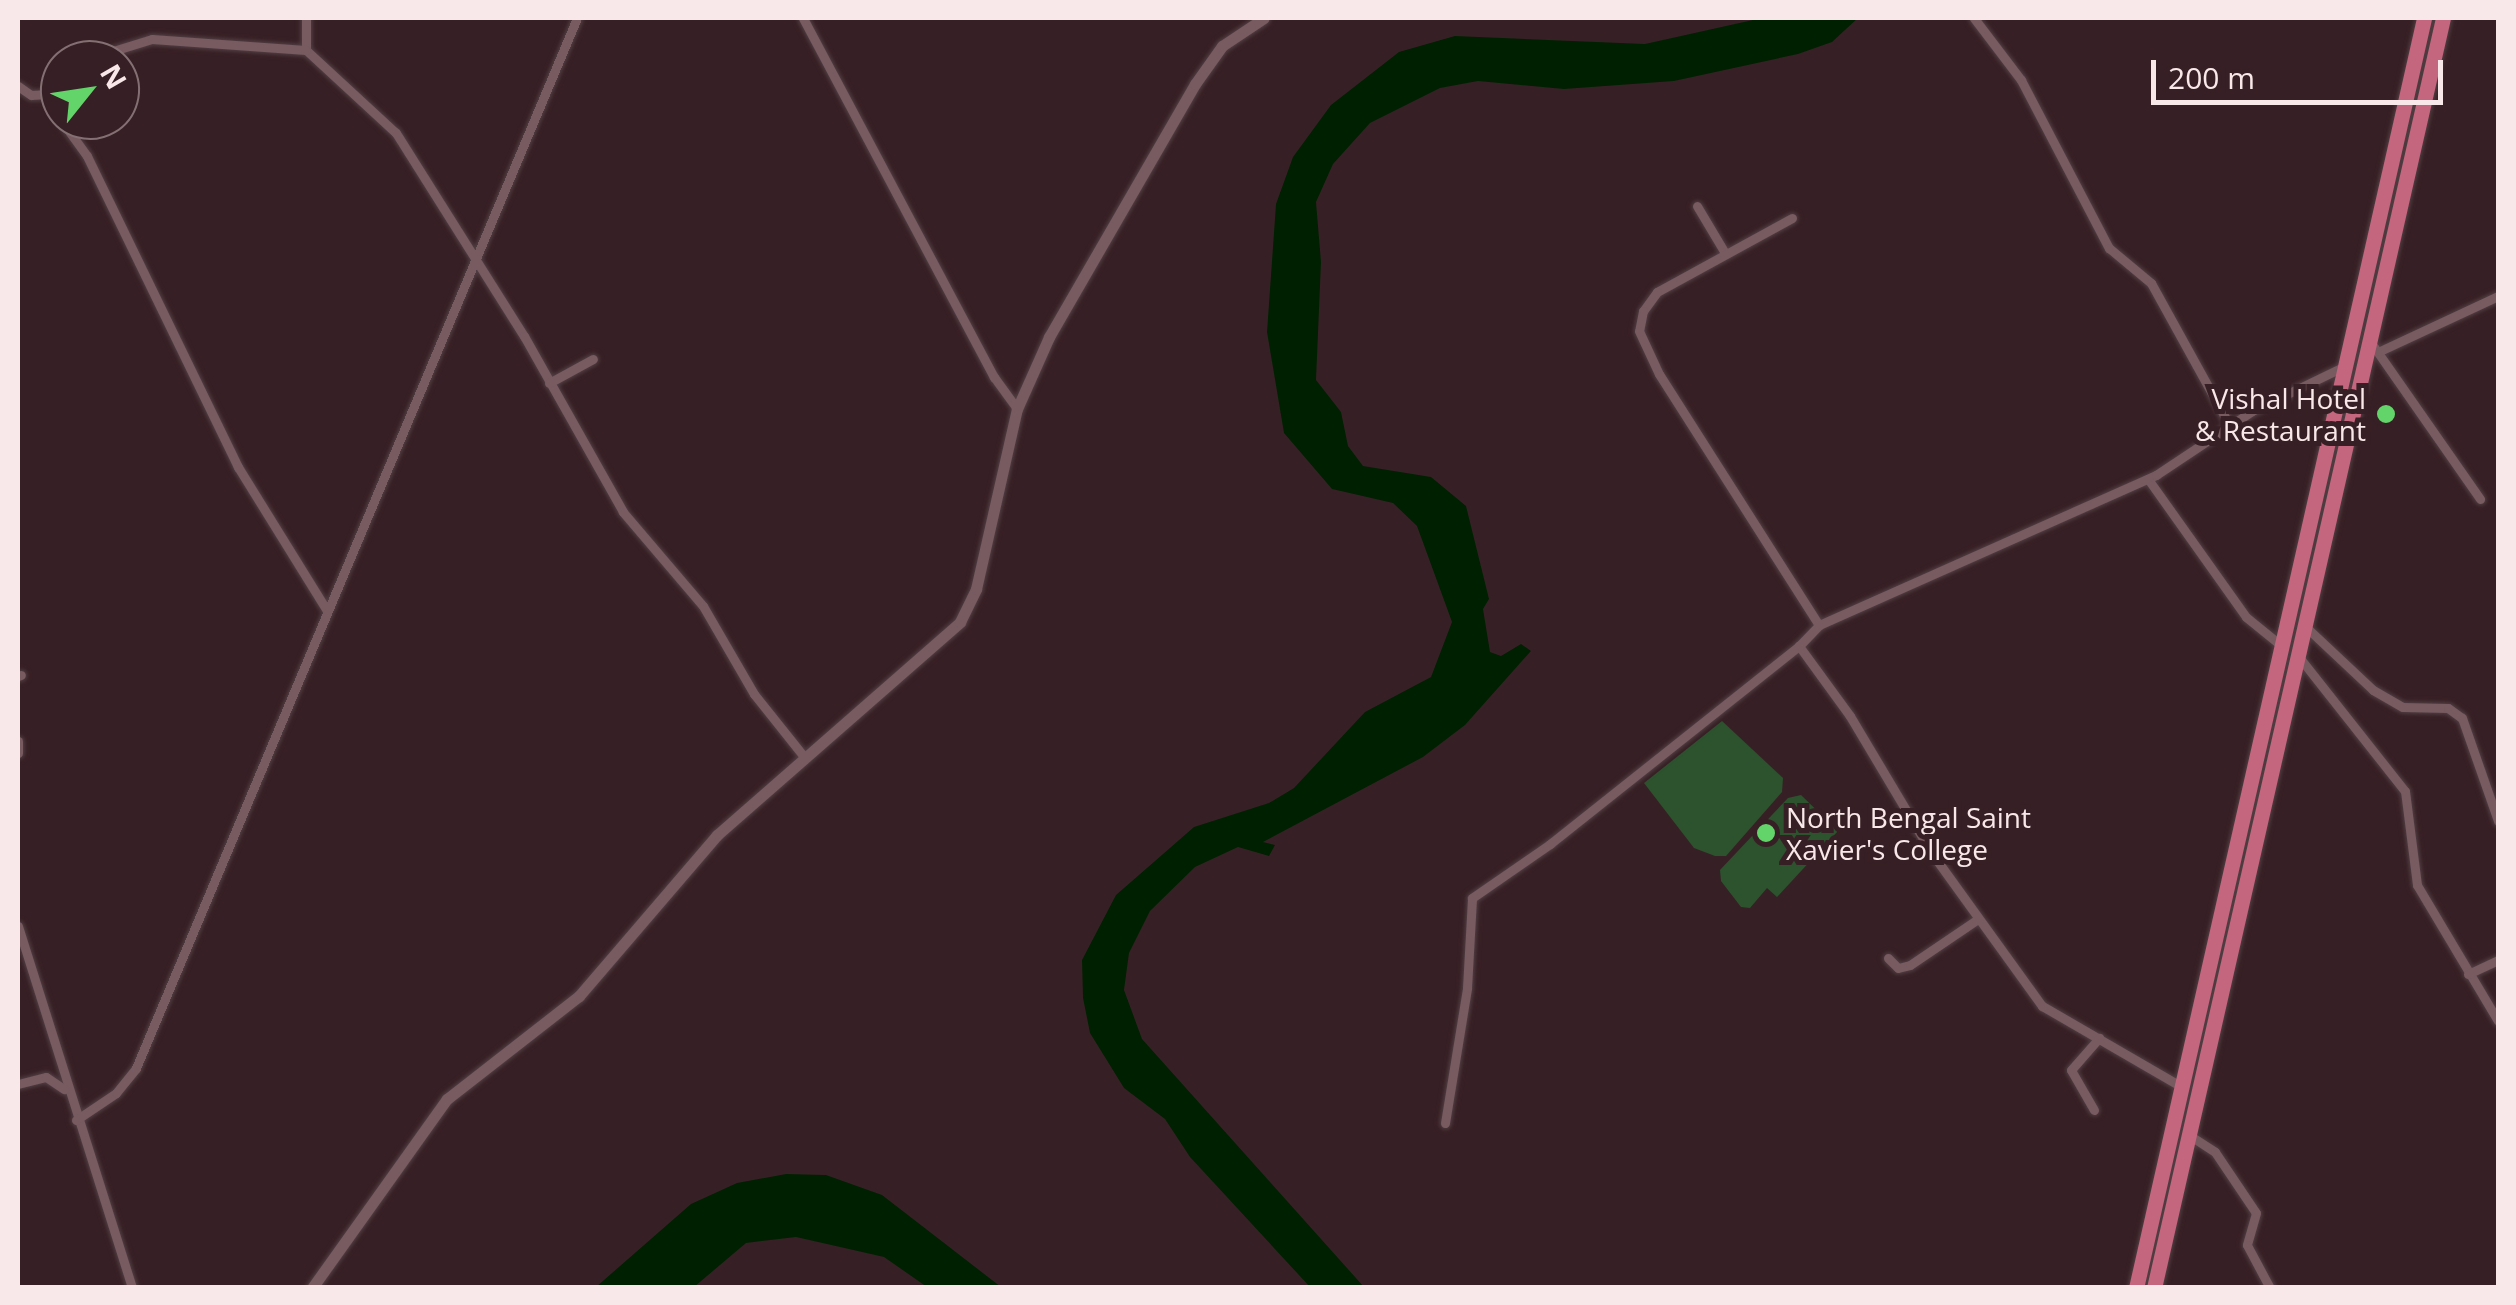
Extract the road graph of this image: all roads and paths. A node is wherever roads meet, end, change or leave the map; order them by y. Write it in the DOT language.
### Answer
graph roads {
  1 [pos="306,18"];
  2 [pos="576,18"];
  3 [pos="802,18"];
  4 [pos="1264,18"];
  5 [pos="1974,18"];
  6 [pos="2424,18"];
  7 [pos="2443,18"];
  8 [pos="140,42"];
  9 [pos="306,50"];
  10 [pos="75,140"];
  11 [pos="1697,206"];
  12 [pos="1792,218"];
  13 [pos="1725,252"];
  14 [pos="474,256"];
  15 [pos="2498,296"];
  16 [pos="2376,347"];
  17 [pos="593,359"];
  18 [pos="2348,365"];
  19 [pos="549,383"];
  20 [pos="1017,408"];
  21 [pos="2230,426"];
  22 [pos="2148,479"];
  23 [pos="2480,499"];
  24 [pos="326,609"];
  25 [pos="1819,625"];
  26 [pos="2306,628"];
  27 [pos="1799,646"];
  28 [pos="2284,648"];
  29 [pos="2300,657"];
  30 [pos="18,741"];
  31 [pos="18,754"];
  32 [pos="806,758"];
  33 [pos="2498,821"];
  34 [pos="1978,919"];
  35 [pos="18,926"];
  36 [pos="1888,958"];
  37 [pos="2498,960"];
  38 [pos="2468,974"];
  39 [pos="2498,1021"];
  40 [pos="2100,1038"];
  41 [pos="18,1084"];
  42 [pos="2182,1087"];
  43 [pos="66,1091"];
  44 [pos="2094,1110"];
  45 [pos="76,1120"];
  46 [pos="1445,1123"];
  47 [pos="2190,1135"];
  48 [pos="132,1288"];
  49 [pos="312,1288"];
  50 [pos="2136,1288"];
  51 [pos="2154,1288"];
  52 [pos="2270,1288"];
  1 -- 9 [label="street"];
  2 -- 14 [label="street"];
  3 -- 20 [label="street"];
  4 -- 20 [label="street"];
  5 -- 21 [label="street"];
  6 -- 18 [label="highway"];
  7 -- 16 [label="highway"];
  8 -- 9 [label="street"];
  9 -- 14 [label="street"];
  10 -- 24 [label="street"];
  11 -- 13 [label="street"];
  12 -- 13 [label="street"];
  13 -- 25 [label="street"];
  14 -- 19 [label="street"];
  14 -- 24 [label="street"];
  15 -- 16 [label="street"];
  16 -- 23 [label="street"];
  16 -- 26 [label="highway"];
  17 -- 19 [label="street"];
  18 -- 21 [label="street"];
  18 -- 28 [label="highway"];
  19 -- 32 [label="street"];
  20 -- 32 [label="street"];
  21 -- 22 [label="street"];
  22 -- 25 [label="street"];
  22 -- 28 [label="street"];
  24 -- 45 [label="street"];
  25 -- 27 [label="street"];
  26 -- 29 [label="highway"];
  26 -- 33 [label="street"];
  27 -- 34 [label="street"];
  27 -- 46 [label="street"];
  28 -- 42 [label="highway"];
  29 -- 38 [label="street"];
  29 -- 47 [label="highway"];
  30 -- 31 [label="street"];
  32 -- 49 [label="street"];
  34 -- 36 [label="street"];
  34 -- 40 [label="street"];
  35 -- 43 [label="street"];
  37 -- 38 [label="street"];
  38 -- 39 [label="street"];
  40 -- 42 [label="street"];
  40 -- 44 [label="street"];
  41 -- 43 [label="street"];
  42 -- 50 [label="highway"];
  43 -- 45 [label="street"];
  45 -- 48 [label="street"];
  47 -- 51 [label="highway"];
  47 -- 52 [label="street"];
}
